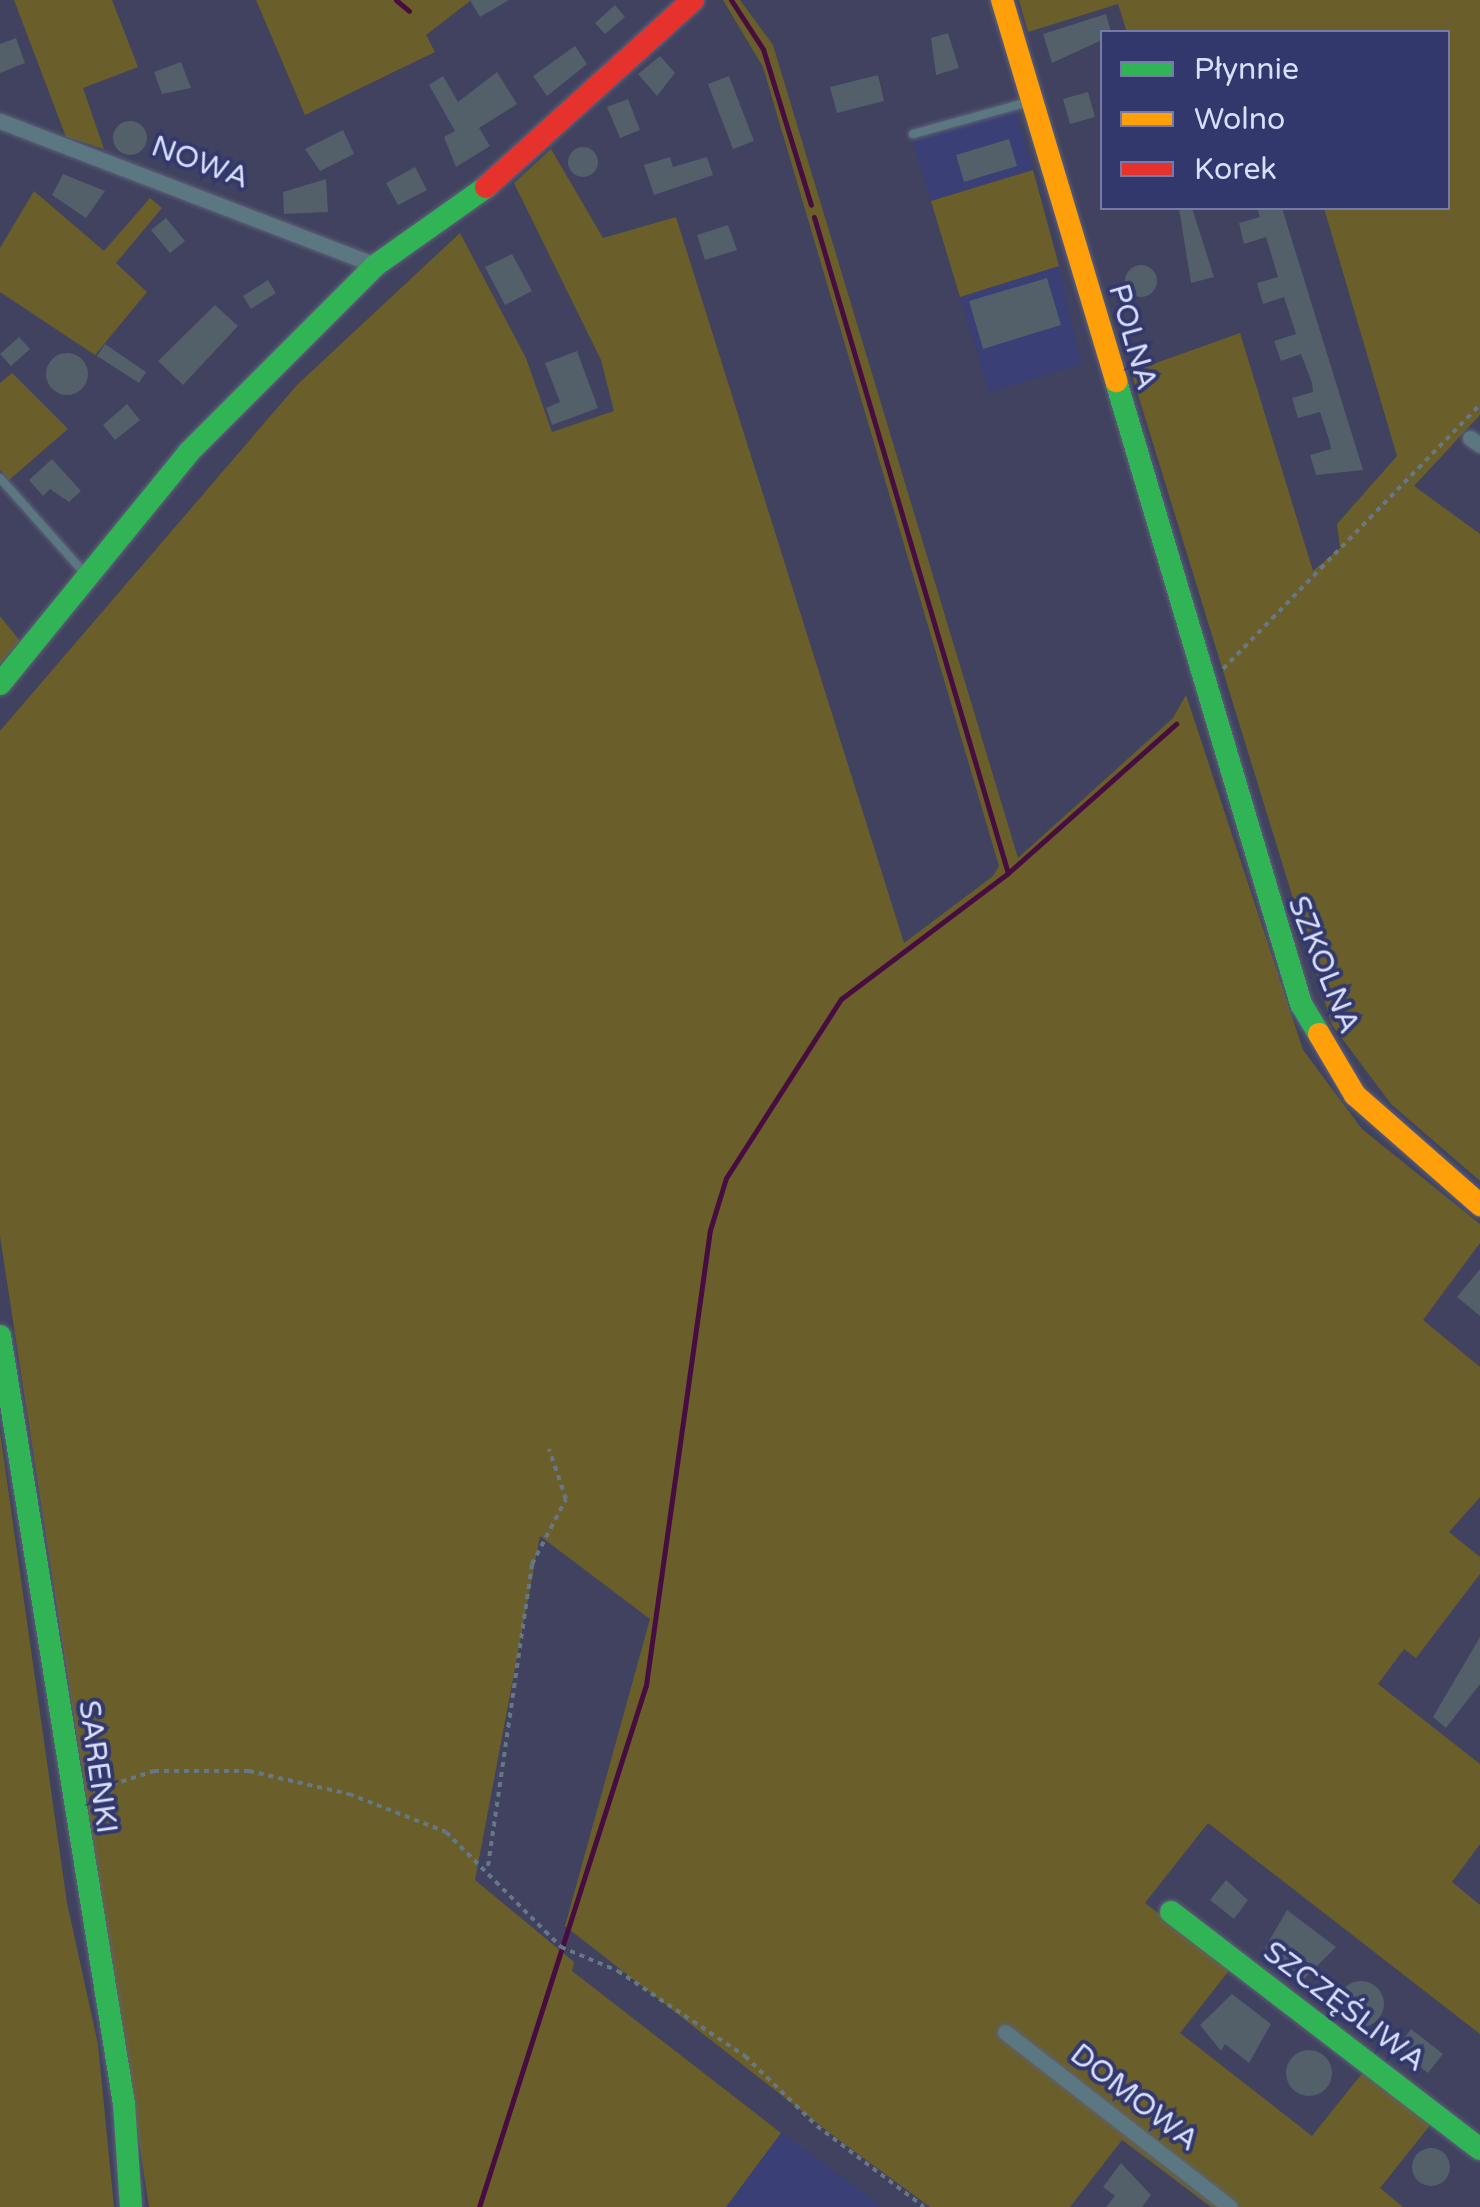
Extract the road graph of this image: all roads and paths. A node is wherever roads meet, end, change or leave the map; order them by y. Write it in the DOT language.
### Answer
graph roads {
  1 [pos="693,0"];
  2 [pos="1002,0"];
  3 [pos="1032,101"];
  4 [pos="0,121"];
  5 [pos="912,134"];
  6 [pos="376,265"];
  7 [pos="1480,405"];
  8 [pos="0,478"];
  9 [pos="89,578"];
  10 [pos="0,684"];
  11 [pos="1202,690"];
  12 [pos="1480,1205"];
  13 [pos="0,1336"];
  14 [pos="549,1448"];
  15 [pos="70,1804"];
  16 [pos="488,1866"];
  17 [pos="1171,1912"];
  18 [pos="1005,2032"];
  19 [pos="1480,2148"];
  20 [pos="131,2207"];
  21 [pos="924,2207"];
  22 [pos="1230,2207"];
  1 -- 6 [label="street"];
  2 -- 3 [label="street, POLNA"];
  3 -- 5 [label="lane"];
  3 -- 11 [label="street, POLNA"];
  4 -- 6 [label="street, NOWA"];
  6 -- 9 [label="street"];
  7 -- 11 [label="path"];
  8 -- 9 [label="lane"];
  9 -- 10 [label="street"];
  11 -- 12 [label="street, SZKOLNA"];
  13 -- 15 [label="street, SARENKI"];
  14 -- 16 [label="path"];
  15 -- 16 [label="path"];
  15 -- 20 [label="street, SARENKI"];
  16 -- 21 [label="path"];
  17 -- 19 [label="street, SZCZĘŚLIWA"];
  18 -- 22 [label="street, DOMOWA"];
}
